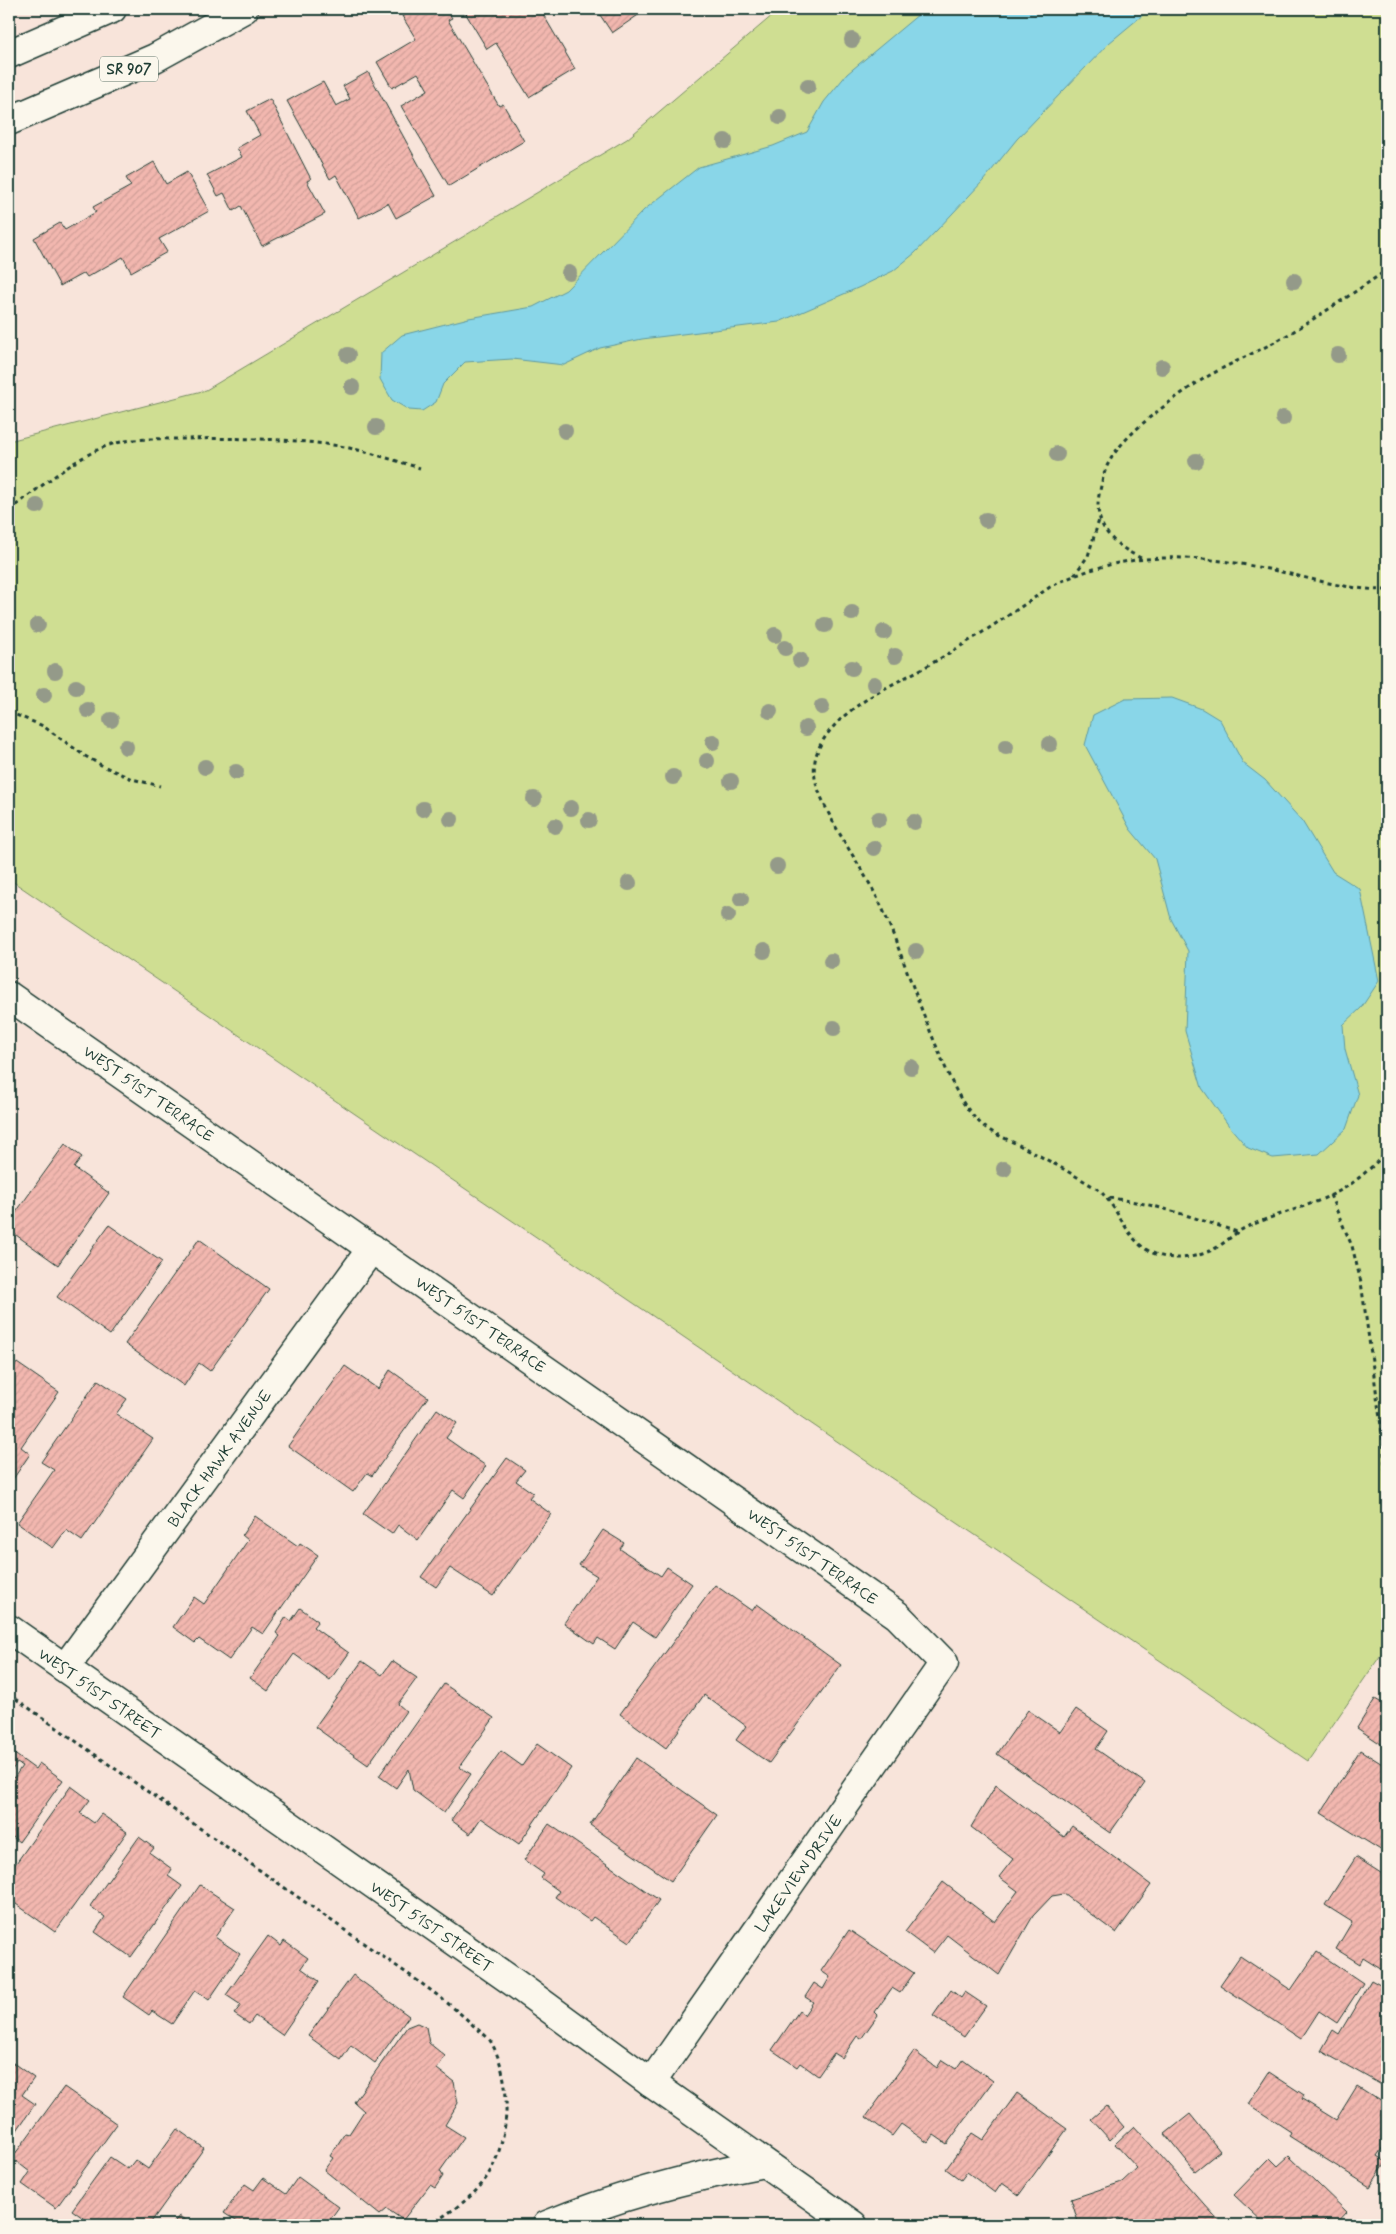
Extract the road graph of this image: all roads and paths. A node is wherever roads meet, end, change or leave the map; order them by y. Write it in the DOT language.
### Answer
graph roads {
  1 [pos="112,9"];
  2 [pos="244,9"];
  3 [pos="9,54"];
  4 [pos="9,121"];
  5 [pos="1387,270"];
  6 [pos="420,468"];
  7 [pos="9,510"];
  8 [pos="1099,520"];
  9 [pos="1142,559"];
  10 [pos="1074,576"];
  11 [pos="1387,590"];
  12 [pos="9,712"];
  13 [pos="160,786"];
  14 [pos="9,996"];
  15 [pos="1387,1150"];
  16 [pos="1330,1195"];
  17 [pos="1108,1198"];
  18 [pos="1237,1232"];
  19 [pos="372,1248"];
  20 [pos="1387,1490"];
  21 [pos="9,1629"];
  22 [pos="944,1663"];
  23 [pos="64,1668"];
  24 [pos="9,1694"];
  25 [pos="651,2083"];
  26 [pos="764,2163"];
  27 [pos="430,2225"];
  28 [pos="547,2225"];
  29 [pos="854,2225"];
  1 -- 3 [label="street"];
  2 -- 4 [label="street, SR 907"];
  5 -- 8 [label="path"];
  6 -- 7 [label="path"];
  8 -- 9 [label="path"];
  8 -- 10 [label="path"];
  9 -- 10 [label="path"];
  9 -- 11 [label="path"];
  10 -- 17 [label="path"];
  12 -- 13 [label="path"];
  14 -- 19 [label="street, WEST 51ST TERRACE"];
  15 -- 16 [label="path"];
  16 -- 18 [label="path"];
  16 -- 20 [label="path"];
  17 -- 18 [label="path"];
  17 -- 18 [label="path"];
  19 -- 22 [label="street, WEST 51ST TERRACE"];
  19 -- 23 [label="street, BLACK HAWK AVENUE"];
  21 -- 23 [label="street, WEST 51ST STREET"];
  22 -- 25 [label="street, LAKEVIEW DRIVE"];
  23 -- 25 [label="street, WEST 51ST STREET"];
  24 -- 27 [label="path"];
  25 -- 26 [label="street, WEST 51ST STREET"];
  26 -- 28 [label="street"];
  26 -- 29 [label="street, WEST 51ST STREET"];
}
